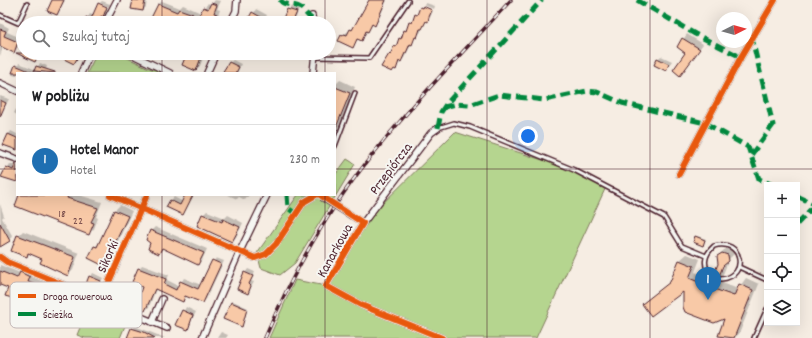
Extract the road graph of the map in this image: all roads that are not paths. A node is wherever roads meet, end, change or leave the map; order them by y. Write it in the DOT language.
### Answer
graph roads {
  1 [pos="117,0"];
  2 [pos="237,0"];
  3 [pos="775,0"];
  4 [pos="408,1"];
  5 [pos="27,4"];
  6 [pos="0,16"];
  7 [pos="21,16"];
  8 [pos="109,16"];
  9 [pos="234,16"];
  10 [pos="16,22"];
  11 [pos="336,56"];
  12 [pos="87,60"];
  13 [pos="143,60"];
  14 [pos="213,60"];
  15 [pos="314,60"];
  16 [pos="81,72"];
  17 [pos="168,72"];
  18 [pos="207,72"];
  19 [pos="313,72"];
  20 [pos="0,83"];
  21 [pos="16,91"];
  22 [pos="355,93"];
  23 [pos="438,128"];
  24 [pos="336,143"];
  25 [pos="0,153"];
  26 [pos="16,159"];
  27 [pos="679,174"];
  28 [pos="112,196"];
  29 [pos="147,196"];
  30 [pos="267,196"];
  31 [pos="314,196"];
  32 [pos="321,196"];
  33 [pos="142,209"];
  34 [pos="363,223"];
  35 [pos="239,253"];
  36 [pos="706,256"];
  37 [pos="0,257"];
  38 [pos="739,268"];
  39 [pos="712,276"];
  40 [pos="721,279"];
  41 [pos="764,279"];
  42 [pos="56,282"];
  43 [pos="109,282"];
  44 [pos="162,299"];
  45 [pos="764,316"];
  46 [pos="142,318"];
  47 [pos="152,322"];
  48 [pos="167,328"];
  49 [pos="202,338"];
  50 [pos="442,338"];
  51 [pos="754,338"];
  1 -- 8 [label="street"];
  2 -- 9 [label="street"];
  3 -- 27 [label="street"];
  4 -- 11 [label="lane"];
  5 -- 7 [label="lane"];
  6 -- 10 [label="lane"];
  12 -- 16 [label="street"];
  13 -- 17 [label="street"];
  14 -- 18 [label="street"];
  15 -- 19 [label="street"];
  20 -- 21 [label="street"];
  22 -- 24 [label="lane"];
  23 -- 34 [label="street, Przepiórcza"];
  23 -- 36 [label="lane"];
  25 -- 26 [label="street"];
  28 -- 33 [label="street"];
  29 -- 33 [label="street, Sikorki"];
  30 -- 35 [label="street"];
  31 -- 35 [label="street"];
  32 -- 34 [label="street, Kanarkowa, bridge"];
  33 -- 35 [label="street"];
  33 -- 43 [label="street, Sikorki"];
  34 -- 50 [label="street, Kanarkowa"];
  35 -- 49 [label="street"];
  36 -- 38 [label="lane"];
  36 -- 39 [label="lane"];
  37 -- 42 [label="street"];
  38 -- 40 [label="lane"];
  38 -- 41 [label="lane"];
  44 -- 47 [label="street"];
  45 -- 51 [label="lane"];
  46 -- 47 [label="street"];
  47 -- 48 [label="street"];
}
